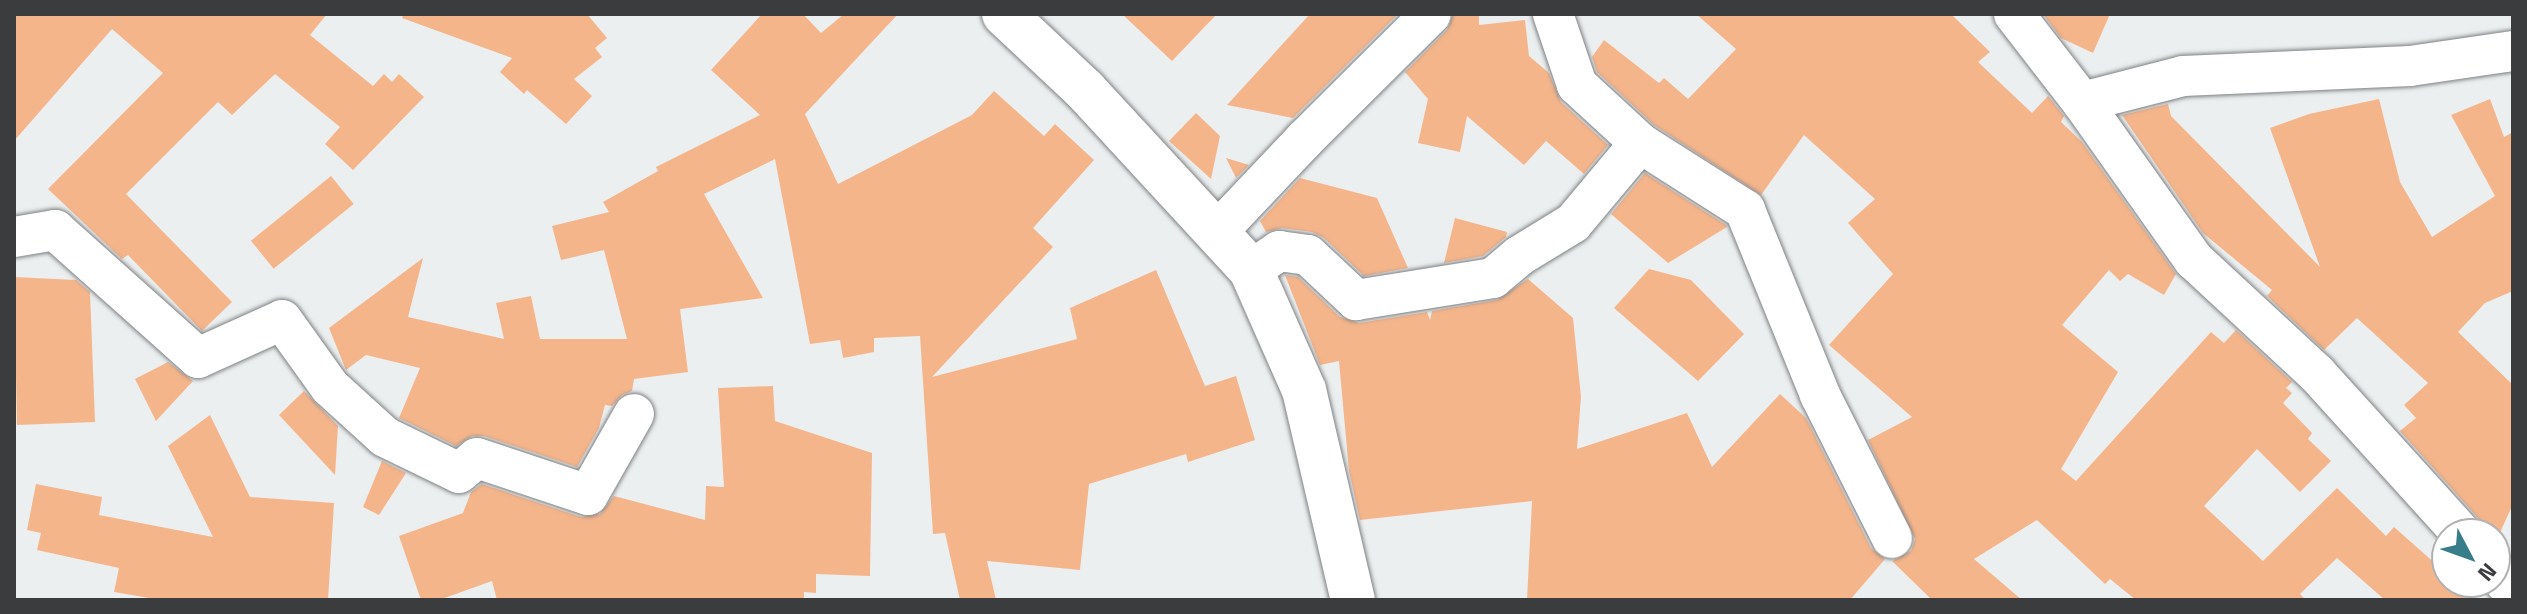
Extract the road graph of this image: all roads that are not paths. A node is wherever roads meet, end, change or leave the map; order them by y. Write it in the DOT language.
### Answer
graph roads {
  1 [pos="1004,14"];
  2 [pos="1431,14"];
  3 [pos="1553,14"];
  4 [pos="2014,14"];
  5 [pos="2513,51"];
  6 [pos="2082,102"];
  7 [pos="1640,143"];
  8 [pos="1218,231"];
  9 [pos="14,237"];
  10 [pos="1251,270"];
  11 [pos="634,414"];
  12 [pos="2448,518"];
  13 [pos="1892,538"];
  14 [pos="1353,600"];
  1 -- 8 [label="street"];
  2 -- 8 [label="street"];
  3 -- 7 [label="street"];
  4 -- 6 [label="street"];
  5 -- 6 [label="street"];
  6 -- 12 [label="street"];
  7 -- 10 [label="street"];
  7 -- 13 [label="street"];
  8 -- 10 [label="street"];
  9 -- 11 [label="street"];
  10 -- 14 [label="street"];
}
